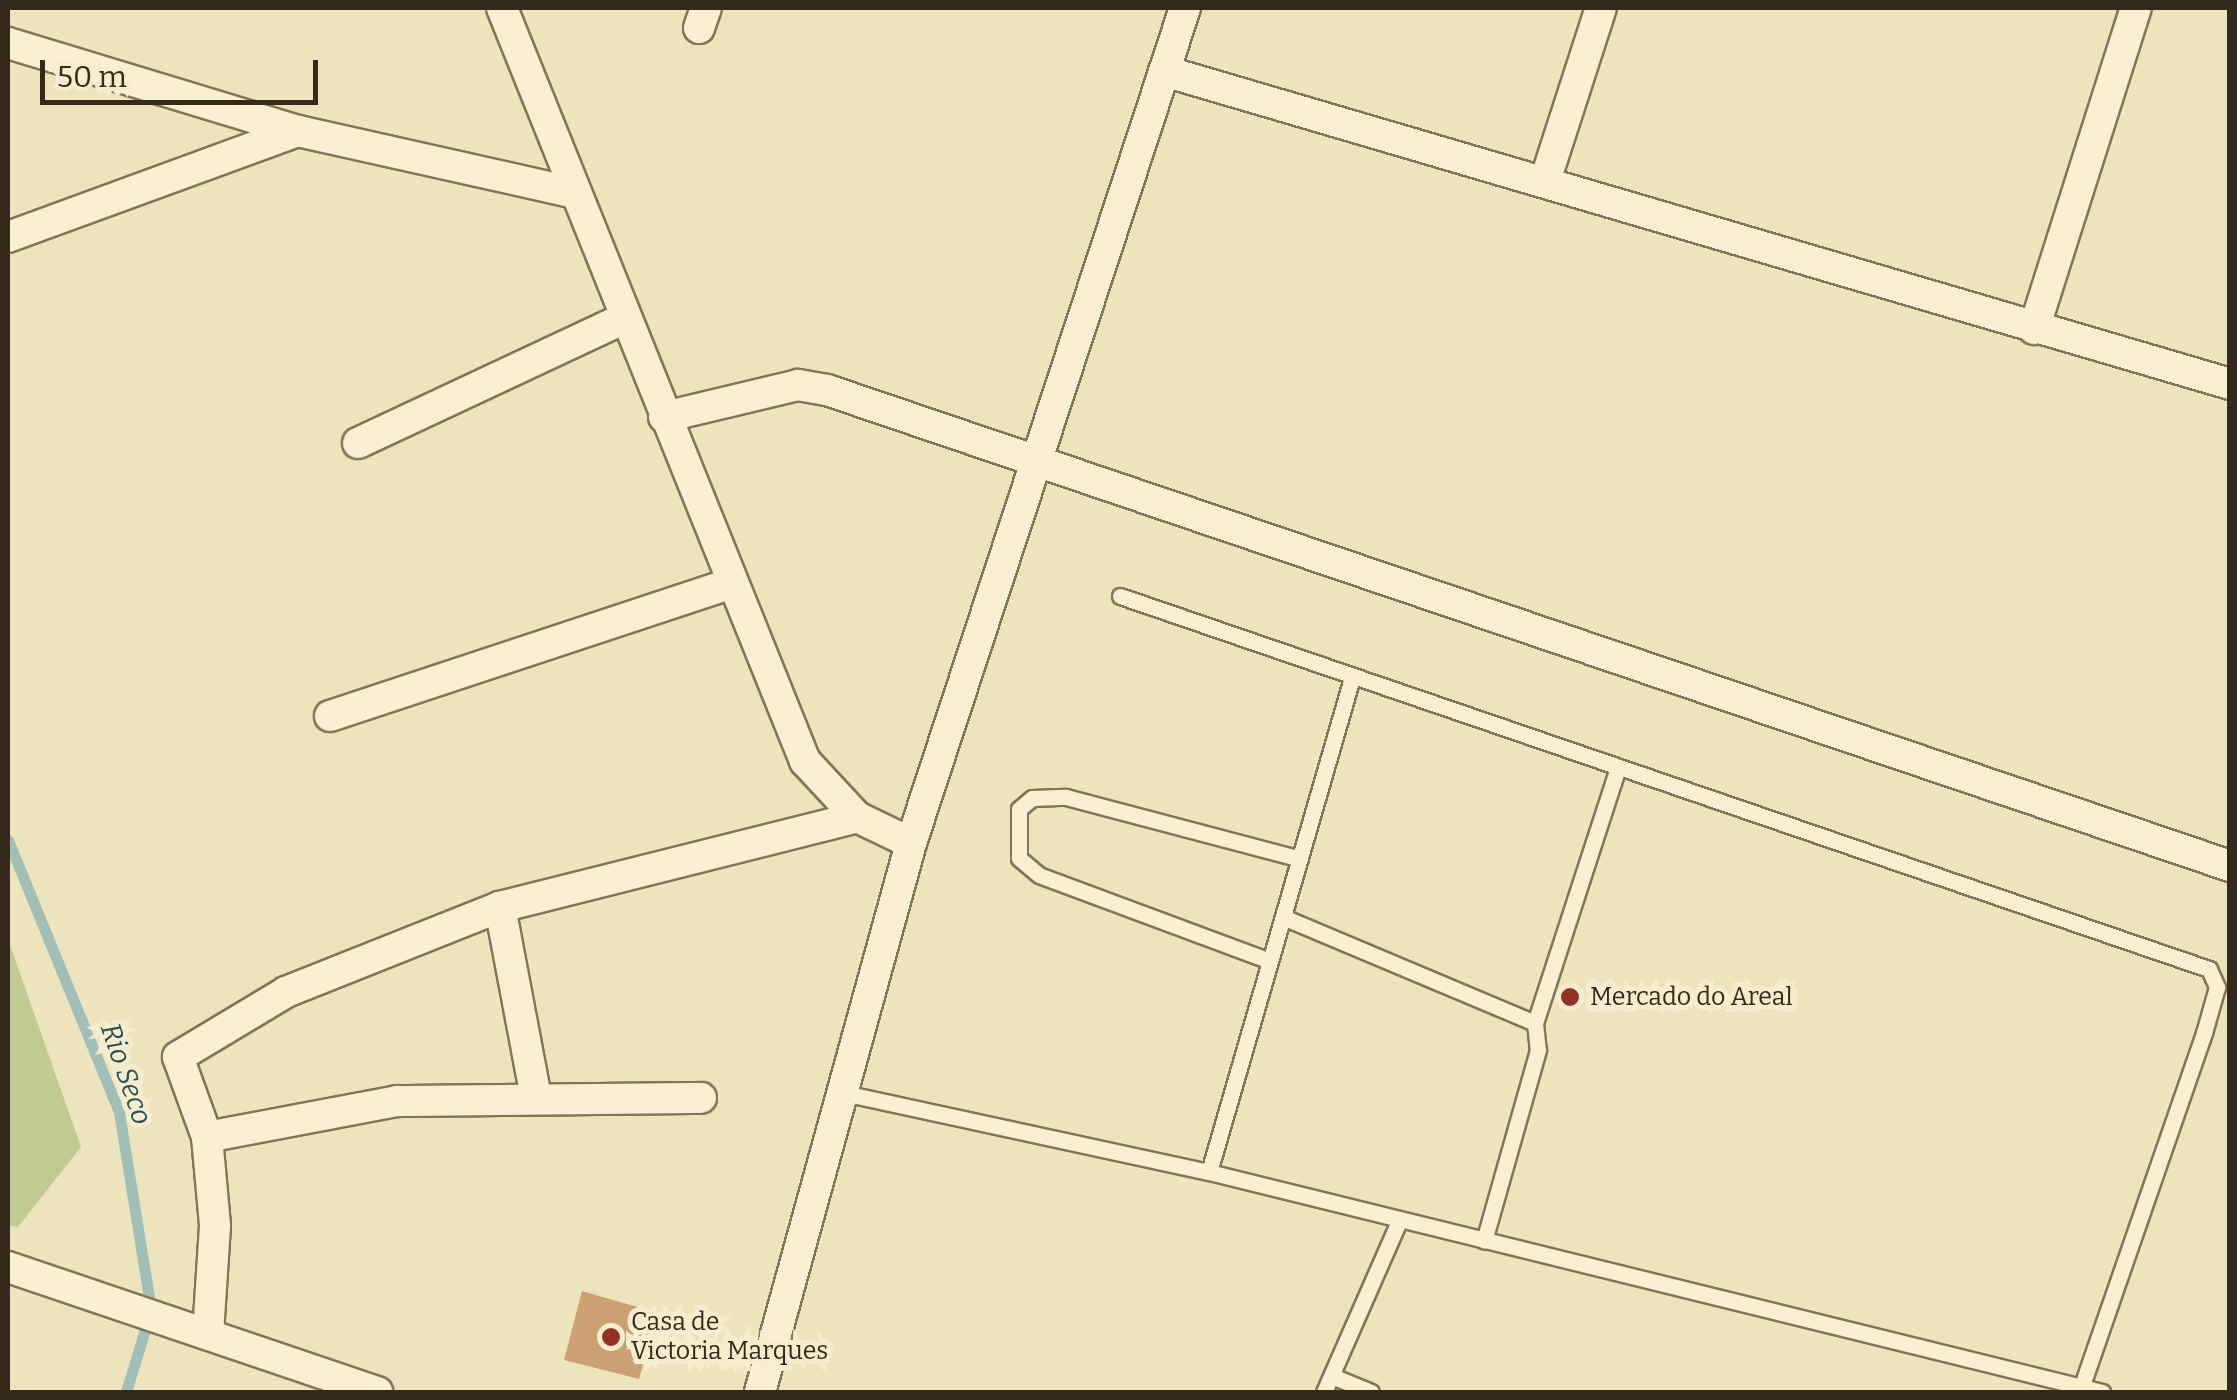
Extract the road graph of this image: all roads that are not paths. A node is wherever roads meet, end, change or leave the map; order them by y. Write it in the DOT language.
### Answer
graph roads {
  1 [pos="502,8"];
  2 [pos="1185,8"];
  3 [pos="1602,8"];
  4 [pos="2136,8"];
  5 [pos="8,43"];
  6 [pos="1164,71"];
  7 [pos="298,130"];
  8 [pos="1545,182"];
  9 [pos="572,192"];
  10 [pos="8,237"];
  11 [pos="621,320"];
  12 [pos="2034,329"];
  13 [pos="2230,384"];
  14 [pos="664,417"];
  15 [pos="358,444"];
  16 [pos="1034,465"];
  17 [pos="729,584"];
  18 [pos="1120,596"];
  19 [pos="1352,678"];
  20 [pos="330,716"];
  21 [pos="1618,767"];
  22 [pos="856,817"];
  23 [pos="910,842"];
  24 [pos="1300,859"];
  25 [pos="2230,866"];
  26 [pos="500,907"];
  27 [pos="1283,917"];
  28 [pos="1270,961"];
  29 [pos="1535,1023"];
  30 [pos="536,1093"];
  31 [pos="848,1094"];
  32 [pos="701,1098"];
  33 [pos="207,1137"];
  34 [pos="1209,1172"];
  35 [pos="1399,1221"];
  36 [pos="1484,1241"];
  37 [pos="8,1268"];
  38 [pos="208,1334"];
  39 [pos="1332,1376"];
  40 [pos="2081,1389"];
  41 [pos="377,1392"];
  42 [pos="760,1392"];
  43 [pos="1324,1392"];
  44 [pos="1371,1392"];
  45 [pos="2102,1392"];
  1 -- 9 [label="street"];
  2 -- 6 [label="street"];
  3 -- 8 [label="street"];
  4 -- 12 [label="street"];
  5 -- 7 [label="street"];
  6 -- 8 [label="street"];
  6 -- 16 [label="street"];
  7 -- 9 [label="street"];
  7 -- 10 [label="street"];
  8 -- 12 [label="street"];
  9 -- 11 [label="street"];
  11 -- 14 [label="street"];
  11 -- 15 [label="street"];
  12 -- 13 [label="street"];
  14 -- 16 [label="street"];
  14 -- 17 [label="street"];
  16 -- 23 [label="street"];
  16 -- 25 [label="street"];
  17 -- 20 [label="street"];
  17 -- 22 [label="street"];
  18 -- 19 [label="lane"];
  19 -- 21 [label="lane"];
  19 -- 24 [label="lane"];
  21 -- 29 [label="lane"];
  21 -- 40 [label="lane"];
  22 -- 23 [label="street"];
  22 -- 26 [label="street"];
  23 -- 31 [label="street"];
  24 -- 27 [label="lane"];
  24 -- 28 [label="lane"];
  26 -- 30 [label="street"];
  26 -- 33 [label="street"];
  27 -- 28 [label="lane"];
  27 -- 29 [label="lane"];
  28 -- 34 [label="lane"];
  29 -- 36 [label="lane"];
  30 -- 32 [label="street"];
  30 -- 33 [label="street"];
  31 -- 34 [label="lane"];
  31 -- 42 [label="street"];
  33 -- 38 [label="street"];
  34 -- 35 [label="lane"];
  35 -- 36 [label="lane"];
  35 -- 39 [label="lane"];
  36 -- 40 [label="lane"];
  37 -- 38 [label="street"];
  38 -- 41 [label="street"];
  39 -- 43 [label="lane"];
  39 -- 44 [label="lane"];
  40 -- 45 [label="lane"];
}
